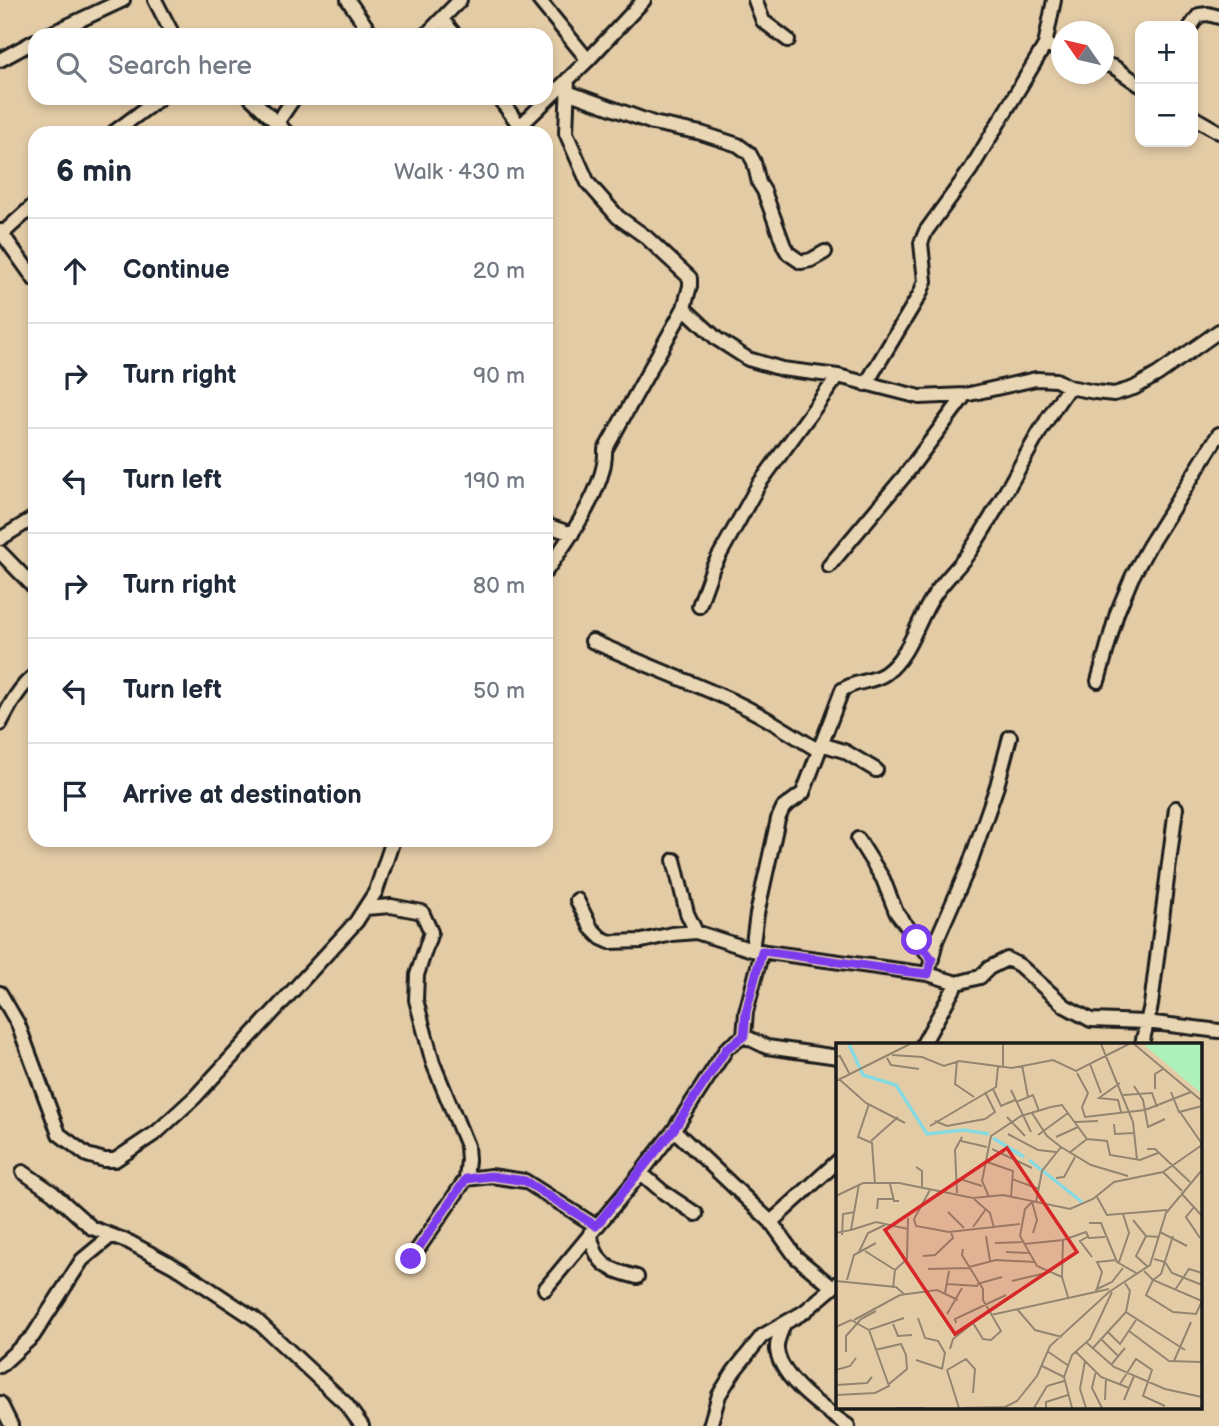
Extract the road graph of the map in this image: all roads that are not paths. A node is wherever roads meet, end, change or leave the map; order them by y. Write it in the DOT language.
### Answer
graph roads {
  1 [pos="123,0"];
  2 [pos="155,0"];
  3 [pos="348,0"];
  4 [pos="460,0"];
  5 [pos="539,0"];
  6 [pos="644,0"];
  7 [pos="754,0"];
  8 [pos="1054,0"];
  9 [pos="1219,17"];
  10 [pos="442,19"];
  11 [pos="1195,21"];
  12 [pos="63,28"];
  13 [pos="169,28"];
  14 [pos="367,28"];
  15 [pos="433,28"];
  16 [pos="449,28"];
  17 [pos="788,40"];
  18 [pos="28,45"];
  19 [pos="1045,45"];
  20 [pos="1051,47"];
  21 [pos="0,60"];
  22 [pos="588,60"];
  23 [pos="1114,67"];
  24 [pos="1139,84"];
  25 [pos="567,86"];
  26 [pos="553,98"];
  27 [pos="151,105"];
  28 [pos="258,105"];
  29 [pos="289,105"];
  30 [pos="503,105"];
  31 [pos="545,105"];
  32 [pos="1198,120"];
  33 [pos="277,123"];
  34 [pos="122,126"];
  35 [pos="280,126"];
  36 [pos="514,126"];
  37 [pos="521,126"];
  38 [pos="1219,132"];
  39 [pos="28,210"];
  40 [pos="1,232"];
  41 [pos="824,252"];
  42 [pos="28,270"];
  43 [pos="684,308"];
  44 [pos="1219,331"];
  45 [pos="838,376"];
  46 [pos="866,384"];
  47 [pos="1069,387"];
  48 [pos="965,395"];
  49 [pos="1219,434"];
  50 [pos="28,521"];
  51 [pos="553,527"];
  52 [pos="572,534"];
  53 [pos="0,538"];
  54 [pos="0,552"];
  55 [pos="553,561"];
  56 [pos="829,566"];
  57 [pos="28,581"];
  58 [pos="699,606"];
  59 [pos="592,641"];
  60 [pos="1098,681"];
  61 [pos="28,684"];
  62 [pos="0,724"];
  63 [pos="1010,737"];
  64 [pos="820,747"];
  65 [pos="876,770"];
  66 [pos="1176,808"];
  67 [pos="858,839"];
  68 [pos="391,847"];
  69 [pos="674,860"];
  70 [pos="577,900"];
  71 [pos="365,908"];
  72 [pos="696,932"];
  73 [pos="757,951"];
  74 [pos="932,959"];
  75 [pos="928,974"];
  76 [pos="957,983"];
  77 [pos="0,993"];
  78 [pos="1146,1022"];
  79 [pos="1219,1031"];
  80 [pos="744,1036"];
  81 [pos="924,1043"];
  82 [pos="1142,1043"];
  83 [pos="836,1057"];
  84 [pos="674,1129"];
  85 [pos="836,1163"];
  86 [pos="23,1172"];
  87 [pos="641,1173"];
  88 [pos="466,1179"];
  89 [pos="696,1214"];
  90 [pos="771,1222"];
  91 [pos="593,1229"];
  92 [pos="111,1236"];
  93 [pos="411,1259"];
  94 [pos="637,1277"];
  95 [pos="835,1285"];
  96 [pos="545,1289"];
  97 [pos="784,1323"];
  98 [pos="0,1366"];
  99 [pos="0,1403"];
  100 [pos="11,1425"];
  101 [pos="362,1426"];
  102 [pos="710,1426"];
  103 [pos="848,1426"];
  1 -- 12 [label="street"];
  2 -- 13 [label="street"];
  3 -- 14 [label="street"];
  4 -- 10 [label="street"];
  5 -- 22 [label="street"];
  6 -- 22 [label="street"];
  7 -- 17 [label="street"];
  8 -- 19 [label="street"];
  9 -- 11 [label="street"];
  10 -- 15 [label="street"];
  10 -- 16 [label="street"];
  18 -- 21 [label="street"];
  19 -- 20 [label="street"];
  19 -- 46 [label="street"];
  22 -- 25 [label="street"];
  23 -- 24 [label="street"];
  25 -- 26 [label="street"];
  25 -- 41 [label="street"];
  25 -- 43 [label="street"];
  27 -- 34 [label="street"];
  28 -- 33 [label="street"];
  29 -- 33 [label="street"];
  30 -- 36 [label="street"];
  31 -- 37 [label="street"];
  32 -- 38 [label="street"];
  33 -- 35 [label="street"];
  39 -- 40 [label="street"];
  40 -- 42 [label="street"];
  43 -- 45 [label="street"];
  43 -- 52 [label="street"];
  44 -- 47 [label="street"];
  45 -- 46 [label="street"];
  45 -- 58 [label="street"];
  46 -- 48 [label="street"];
  47 -- 48 [label="street"];
  47 -- 64 [label="street"];
  48 -- 56 [label="street"];
  49 -- 60 [label="street"];
  50 -- 53 [label="street"];
  51 -- 52 [label="street"];
  52 -- 55 [label="street"];
  54 -- 57 [label="street"];
  59 -- 64 [label="street"];
  61 -- 62 [label="street"];
  63 -- 74 [label="street"];
  64 -- 65 [label="street"];
  64 -- 73 [label="street"];
  66 -- 78 [label="street"];
  67 -- 74 [label="street"];
  68 -- 71 [label="street"];
  69 -- 72 [label="street"];
  70 -- 72 [label="street"];
  71 -- 77 [label="street"];
  71 -- 88 [label="street"];
  72 -- 73 [label="street"];
  73 -- 75 [label="street"];
  73 -- 80 [label="street"];
  74 -- 75 [label="street"];
  75 -- 76 [label="street"];
  76 -- 78 [label="street"];
  76 -- 81 [label="street"];
  78 -- 79 [label="street"];
  78 -- 82 [label="street"];
  80 -- 83 [label="street"];
  80 -- 84 [label="street"];
  84 -- 87 [label="street"];
  84 -- 90 [label="street"];
  85 -- 90 [label="street"];
  86 -- 92 [label="street"];
  87 -- 89 [label="street"];
  87 -- 91 [label="street"];
  88 -- 91 [label="street"];
  88 -- 93 [label="street"];
  90 -- 95 [label="street"];
  91 -- 94 [label="street"];
  91 -- 96 [label="street"];
  92 -- 98 [label="street"];
  92 -- 101 [label="street"];
  95 -- 97 [label="street"];
  97 -- 102 [label="street"];
  97 -- 103 [label="street"];
  99 -- 100 [label="street"];
}
